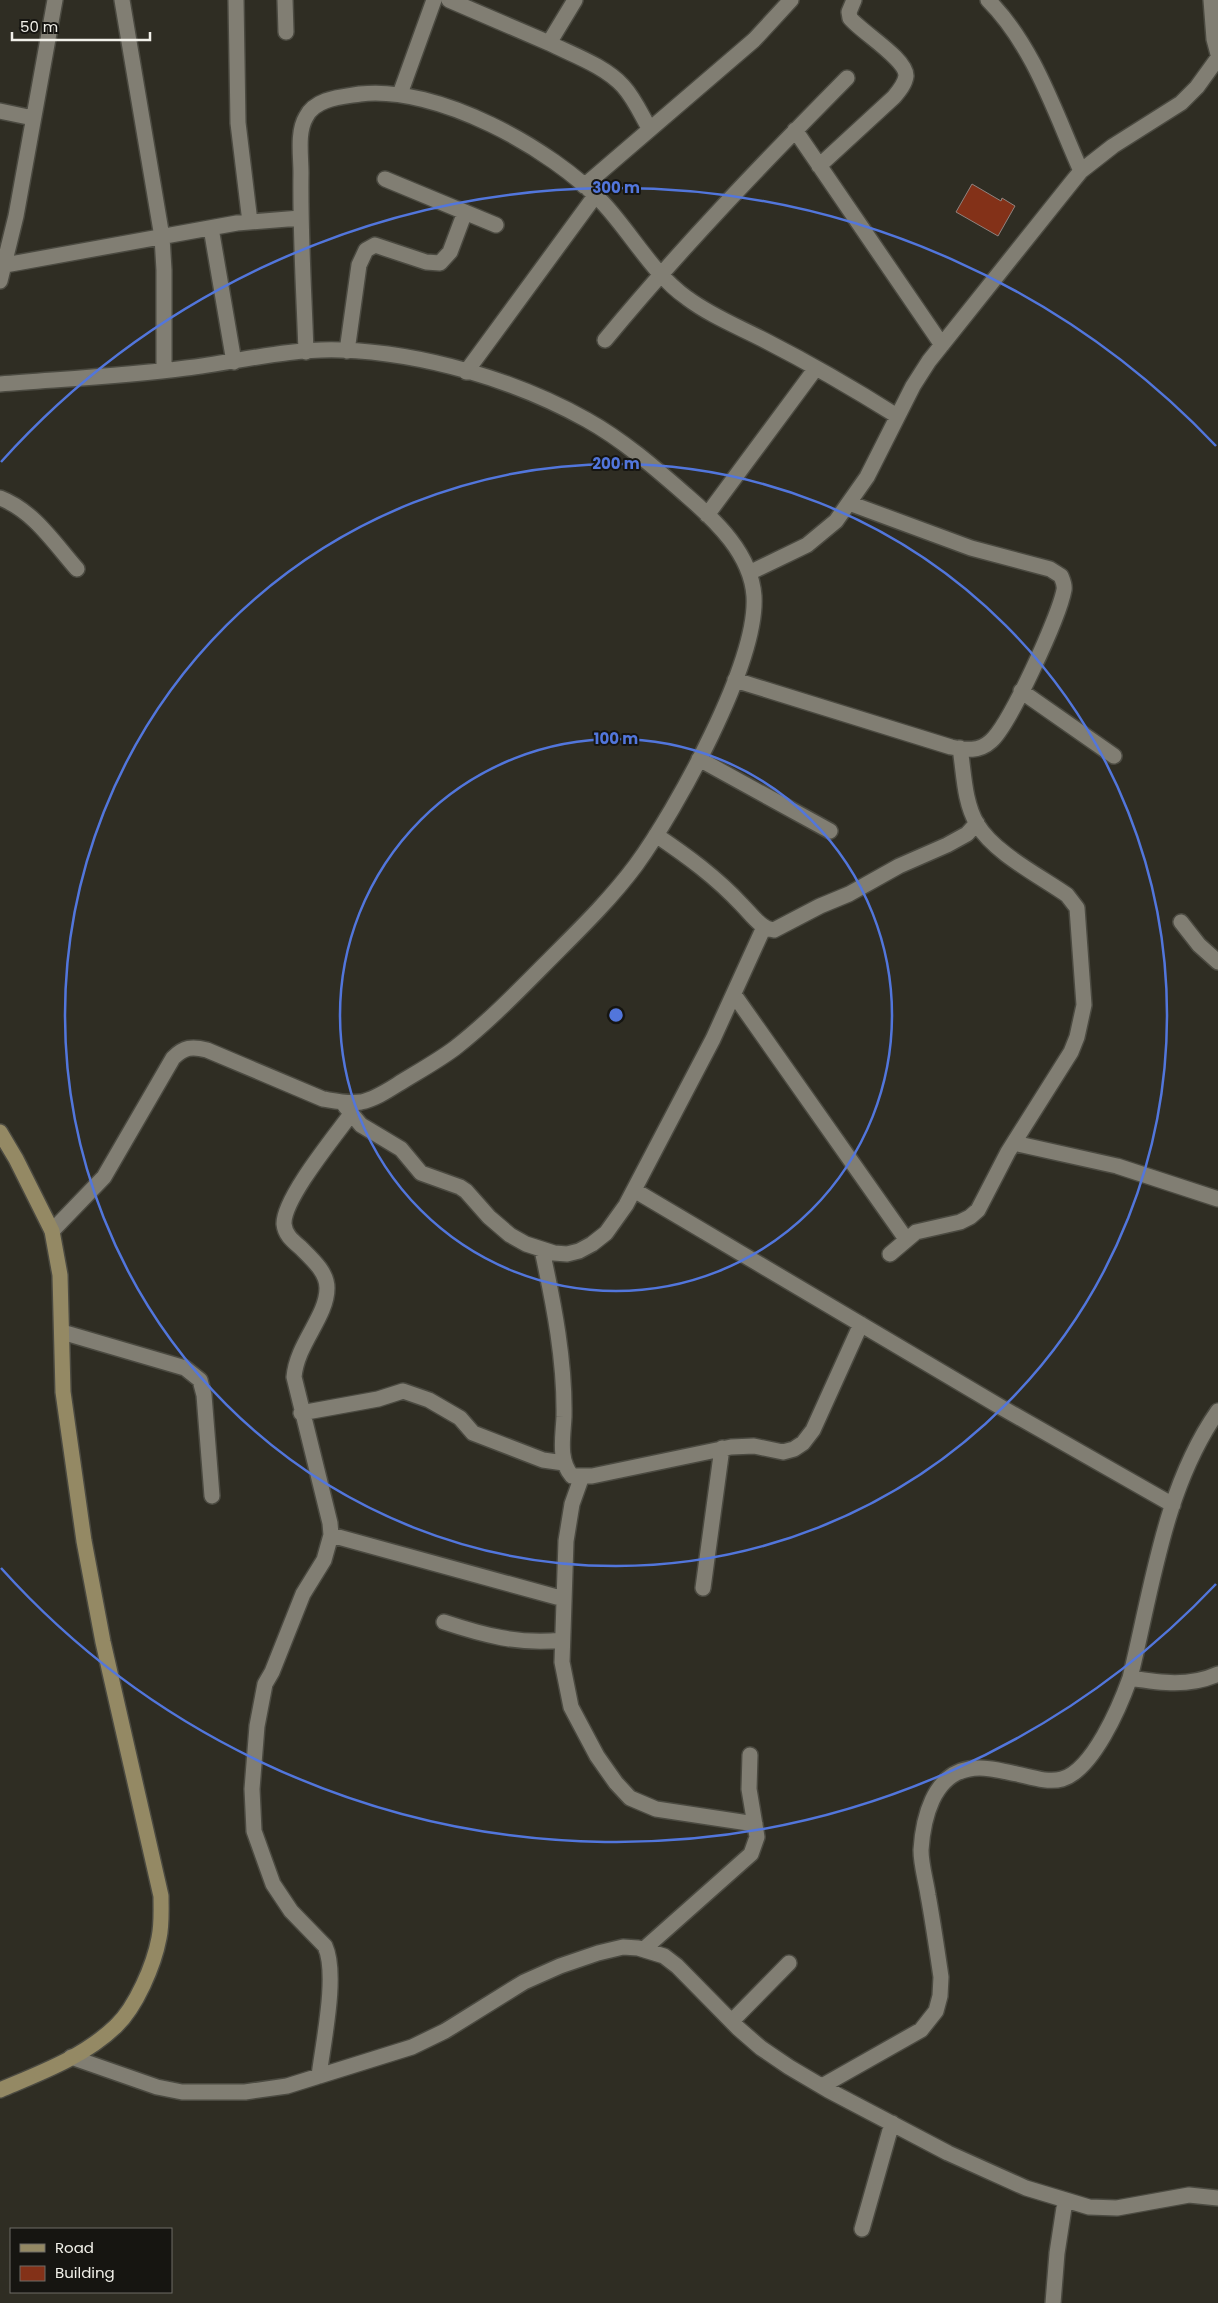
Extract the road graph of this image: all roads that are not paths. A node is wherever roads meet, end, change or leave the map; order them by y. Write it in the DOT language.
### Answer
graph roads {
  1 [pos="55,0"];
  2 [pos="122,0"];
  3 [pos="236,0"];
  4 [pos="285,0"];
  5 [pos="434,0"];
  6 [pos="449,0"];
  7 [pos="575,0"];
  8 [pos="791,0"];
  9 [pos="854,0"];
  10 [pos="988,0"];
  11 [pos="1211,0"];
  12 [pos="471,4"];
  13 [pos="286,32"];
  14 [pos="549,43"];
  15 [pos="1218,56"];
  16 [pos="847,78"];
  17 [pos="400,94"];
  18 [pos="0,111"];
  19 [pos="33,118"];
  20 [pos="650,128"];
  21 [pos="795,130"];
  22 [pos="819,166"];
  23 [pos="1081,171"];
  24 [pos="385,179"];
  25 [pos="589,191"];
  26 [pos="465,212"];
  27 [pos="300,218"];
  28 [pos="250,222"];
  29 [pos="496,225"];
  30 [pos="211,228"];
  31 [pos="162,237"];
  32 [pos="4,265"];
  33 [pos="660,273"];
  34 [pos="0,281"];
  35 [pos="604,340"];
  36 [pos="942,345"];
  37 [pos="348,351"];
  38 [pos="306,352"];
  39 [pos="234,362"];
  40 [pos="816,368"];
  41 [pos="164,370"];
  42 [pos="466,372"];
  43 [pos="0,384"];
  44 [pos="897,416"];
  45 [pos="0,498"];
  46 [pos="850,503"];
  47 [pos="707,515"];
  48 [pos="77,569"];
  49 [pos="749,573"];
  50 [pos="735,680"];
  51 [pos="1021,691"];
  52 [pos="960,748"];
  53 [pos="1114,756"];
  54 [pos="699,758"];
  55 [pos="977,823"];
  56 [pos="830,831"];
  57 [pos="656,835"];
  58 [pos="1181,922"];
  59 [pos="764,927"];
  60 [pos="1218,962"];
  61 [pos="735,996"];
  62 [pos="347,1108"];
  63 [pos="0,1132"];
  64 [pos="1014,1143"];
  65 [pos="634,1190"];
  66 [pos="1218,1199"];
  67 [pos="52,1230"];
  68 [pos="906,1239"];
  69 [pos="542,1250"];
  70 [pos="890,1254"];
  71 [pos="861,1324"];
  72 [pos="62,1332"];
  73 [pos="1218,1411"];
  74 [pos="301,1413"];
  75 [pos="722,1448"];
  76 [pos="564,1463"];
  77 [pos="582,1476"];
  78 [pos="212,1496"];
  79 [pos="1173,1505"];
  80 [pos="331,1535"];
  81 [pos="704,1588"];
  82 [pos="564,1599"];
  83 [pos="444,1622"];
  84 [pos="562,1640"];
  85 [pos="1218,1674"];
  86 [pos="1130,1678"];
  87 [pos="750,1755"];
  88 [pos="756,1824"];
  89 [pos="644,1949"];
  90 [pos="789,1963"];
  91 [pos="732,2021"];
  92 [pos="71,2057"];
  93 [pos="319,2076"];
  94 [pos="822,2086"];
  95 [pos="0,2090"];
  96 [pos="892,2123"];
  97 [pos="1218,2198"];
  98 [pos="1065,2201"];
  99 [pos="862,2229"];
  100 [pos="1053,2303"];
  1 -- 19 [label="street"];
  2 -- 31 [label="street"];
  3 -- 28 [label="street"];
  4 -- 13 [label="street"];
  5 -- 17 [label="street"];
  6 -- 12 [label="street"];
  7 -- 14 [label="street"];
  8 -- 20 [label="street"];
  9 -- 22 [label="street"];
  10 -- 23 [label="street"];
  11 -- 15 [label="street"];
  12 -- 14 [label="street"];
  14 -- 20 [label="street"];
  15 -- 23 [label="street"];
  16 -- 21 [label="street"];
  17 -- 25 [label="street"];
  17 -- 27 [label="street"];
  18 -- 19 [label="street"];
  19 -- 32 [label="street"];
  20 -- 25 [label="street"];
  21 -- 22 [label="street"];
  21 -- 33 [label="street"];
  22 -- 36 [label="street"];
  23 -- 36 [label="street"];
  24 -- 26 [label="street"];
  25 -- 33 [label="street"];
  25 -- 42 [label="street"];
  26 -- 29 [label="street"];
  26 -- 37 [label="street"];
  27 -- 28 [label="street"];
  27 -- 38 [label="street"];
  28 -- 30 [label="street"];
  30 -- 31 [label="street"];
  30 -- 39 [label="street"];
  31 -- 32 [label="street"];
  31 -- 41 [label="street"];
  32 -- 34 [label="street"];
  33 -- 35 [label="street"];
  33 -- 40 [label="street"];
  36 -- 44 [label="street"];
  37 -- 38 [label="street"];
  37 -- 42 [label="street"];
  38 -- 39 [label="street"];
  39 -- 41 [label="street"];
  40 -- 44 [label="street"];
  40 -- 47 [label="street"];
  41 -- 43 [label="street"];
  42 -- 47 [label="street"];
  44 -- 46 [label="street"];
  45 -- 48 [label="street"];
  46 -- 49 [label="street"];
  46 -- 51 [label="street"];
  47 -- 49 [label="street"];
  49 -- 50 [label="street"];
  50 -- 52 [label="street"];
  50 -- 54 [label="street"];
  51 -- 52 [label="street"];
  51 -- 53 [label="street"];
  52 -- 55 [label="street"];
  54 -- 56 [label="street"];
  54 -- 57 [label="street"];
  55 -- 59 [label="street"];
  55 -- 64 [label="street"];
  57 -- 59 [label="street"];
  57 -- 62 [label="street"];
  58 -- 60 [label="street"];
  59 -- 61 [label="street"];
  61 -- 65 [label="street"];
  61 -- 68 [label="street"];
  62 -- 67 [label="street"];
  62 -- 69 [label="street"];
  62 -- 74 [label="street"];
  63 -- 67 [label="street"];
  64 -- 66 [label="street"];
  64 -- 68 [label="street"];
  65 -- 69 [label="street"];
  65 -- 71 [label="street"];
  67 -- 72 [label="street"];
  68 -- 70 [label="street"];
  69 -- 76 [label="street"];
  71 -- 75 [label="street"];
  71 -- 79 [label="street"];
  72 -- 78 [label="street"];
  72 -- 92 [label="street"];
  73 -- 79 [label="street"];
  74 -- 76 [label="street"];
  74 -- 80 [label="street"];
  75 -- 77 [label="street"];
  75 -- 81 [label="street"];
  76 -- 77 [label="street"];
  77 -- 82 [label="street"];
  79 -- 86 [label="street"];
  80 -- 82 [label="street"];
  80 -- 93 [label="street"];
  82 -- 84 [label="street"];
  83 -- 84 [label="street"];
  84 -- 88 [label="street"];
  85 -- 86 [label="street"];
  86 -- 94 [label="street"];
  87 -- 88 [label="street"];
  88 -- 89 [label="street"];
  89 -- 91 [label="street"];
  89 -- 93 [label="street"];
  90 -- 91 [label="street"];
  91 -- 94 [label="street"];
  92 -- 93 [label="street"];
  92 -- 95 [label="street"];
  94 -- 96 [label="street"];
  96 -- 98 [label="street"];
  96 -- 99 [label="street"];
  97 -- 98 [label="street"];
  98 -- 100 [label="street"];
}
